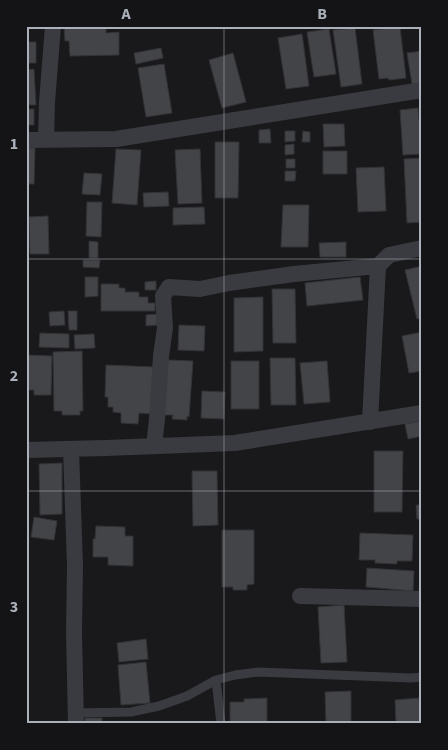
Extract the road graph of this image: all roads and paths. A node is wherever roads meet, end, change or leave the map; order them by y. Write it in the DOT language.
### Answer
graph roads {
  1 [pos="53,26"];
  2 [pos="422,90"];
  3 [pos="26,140"];
  4 [pos="46,140"];
  5 [pos="422,248"];
  6 [pos="378,266"];
  7 [pos="422,413"];
  8 [pos="370,422"];
  9 [pos="154,446"];
  10 [pos="71,449"];
  11 [pos="26,450"];
  12 [pos="300,596"];
  13 [pos="422,599"];
  14 [pos="422,677"];
  15 [pos="216,680"];
  16 [pos="76,719"];
  17 [pos="221,724"];
  1 -- 4 [label="street"];
  2 -- 4 [label="street"];
  3 -- 4 [label="street"];
  5 -- 6 [label="street"];
  6 -- 8 [label="street"];
  6 -- 9 [label="street"];
  7 -- 8 [label="street"];
  8 -- 9 [label="street"];
  9 -- 10 [label="street"];
  10 -- 11 [label="street"];
  10 -- 16 [label="street"];
  12 -- 13 [label="street"];
  14 -- 15 [label="lane"];
  15 -- 16 [label="lane"];
  15 -- 17 [label="lane"];
}
